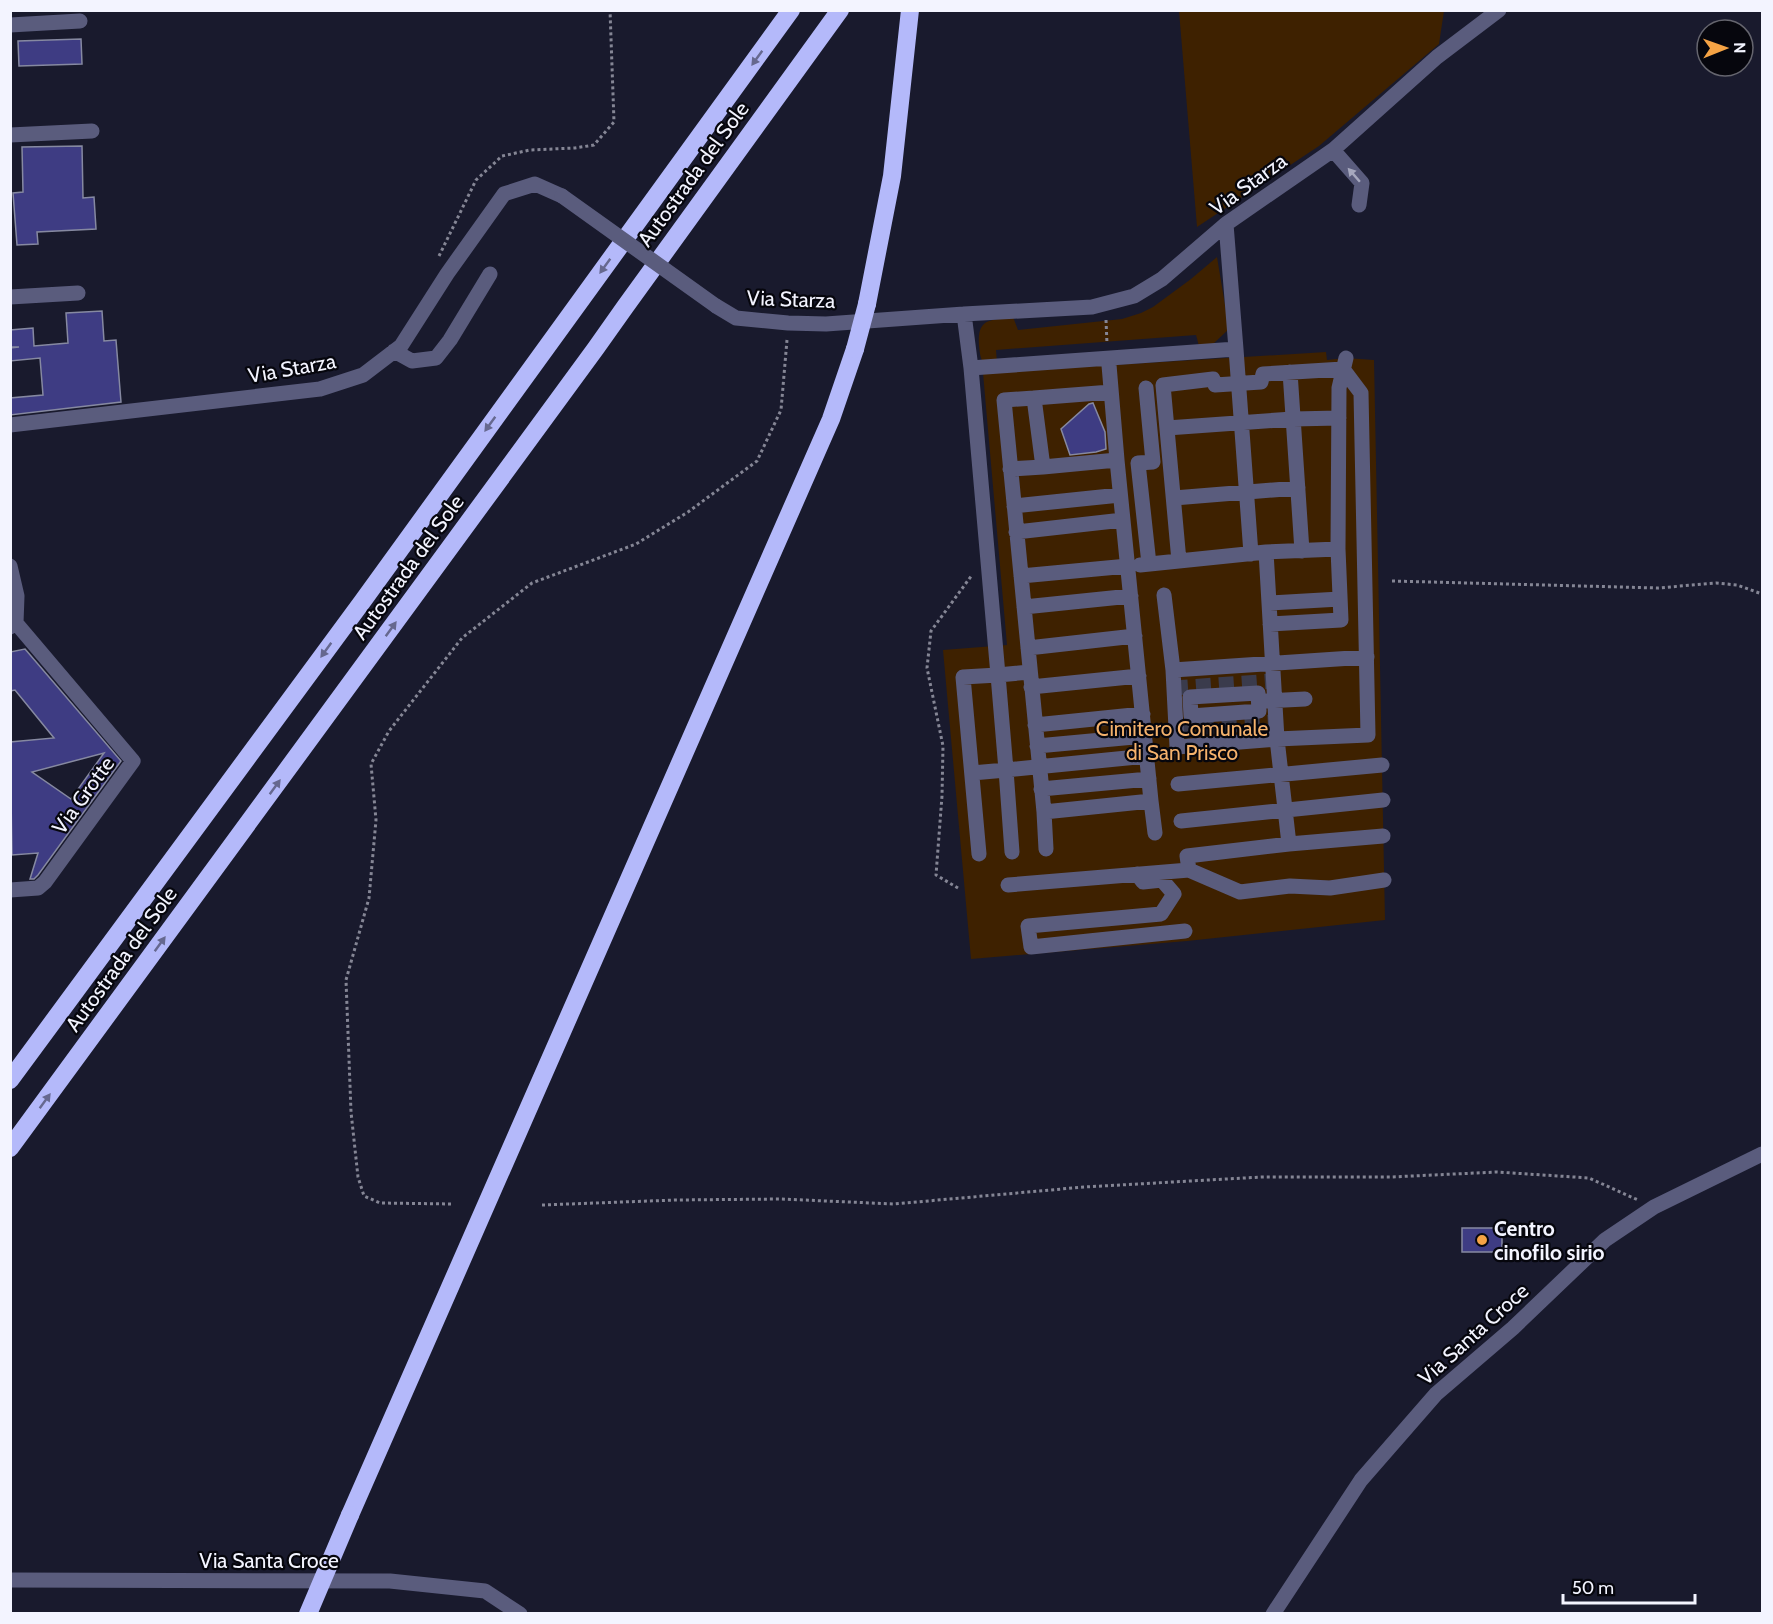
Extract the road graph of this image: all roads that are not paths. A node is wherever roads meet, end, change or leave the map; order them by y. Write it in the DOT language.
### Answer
graph roads {
  1 [pos="791,10"];
  2 [pos="840,10"];
  3 [pos="1499,10"];
  4 [pos="910,16"];
  5 [pos="81,21"];
  6 [pos="10,25"];
  7 [pos="92,131"];
  8 [pos="10,135"];
  9 [pos="1333,150"];
  10 [pos="1359,205"];
  11 [pos="1226,224"];
  12 [pos="490,273"];
  13 [pos="78,293"];
  14 [pos="10,297"];
  15 [pos="964,314"];
  16 [pos="1236,349"];
  17 [pos="394,351"];
  18 [pos="1345,364"];
  19 [pos="1108,366"];
  20 [pos="971,368"];
  21 [pos="1290,372"];
  22 [pos="1239,383"];
  23 [pos="1146,388"];
  24 [pos="1111,392"];
  25 [pos="1034,398"];
  26 [pos="1339,418"];
  27 [pos="1293,419"];
  28 [pos="1242,422"];
  29 [pos="10,425"];
  30 [pos="1167,428"];
  31 [pos="1117,460"];
  32 [pos="1042,467"];
  33 [pos="1010,469"];
  34 [pos="1298,488"];
  35 [pos="1247,492"];
  36 [pos="1120,495"];
  37 [pos="1174,498"];
  38 [pos="1014,506"];
  39 [pos="1123,520"];
  40 [pos="1016,532"];
  41 [pos="1338,549"];
  42 [pos="1302,551"];
  43 [pos="1258,553"];
  44 [pos="1179,561"];
  45 [pos="1139,565"];
  46 [pos="10,566"];
  47 [pos="1021,576"];
  48 [pos="1164,595"];
  49 [pos="1131,596"];
  50 [pos="1340,599"];
  51 [pos="1269,603"];
  52 [pos="1023,607"];
  53 [pos="1270,624"];
  54 [pos="14,625"];
  55 [pos="1135,636"];
  56 [pos="1028,648"];
  57 [pos="1367,657"];
  58 [pos="1272,664"];
  59 [pos="1173,670"];
  60 [pos="998,675"];
  61 [pos="1139,676"];
  62 [pos="1031,679"];
  63 [pos="1305,699"];
  64 [pos="1274,701"];
  65 [pos="1174,708"];
  66 [pos="1143,714"];
  67 [pos="1035,725"];
  68 [pos="1145,736"];
  69 [pos="1277,740"];
  70 [pos="1037,746"];
  71 [pos="1147,756"];
  72 [pos="1382,765"];
  73 [pos="1039,766"];
  74 [pos="1006,770"];
  75 [pos="972,773"];
  76 [pos="1281,774"];
  77 [pos="1149,779"];
  78 [pos="1178,784"];
  79 [pos="1041,789"];
  80 [pos="1383,800"];
  81 [pos="1151,801"];
  82 [pos="1285,810"];
  83 [pos="1044,812"];
  84 [pos="1181,821"];
  85 [pos="1155,833"];
  86 [pos="1383,836"];
  87 [pos="1289,844"];
  88 [pos="1046,849"];
  89 [pos="1012,852"];
  90 [pos="979,854"];
  91 [pos="1189,870"];
  92 [pos="1137,874"];
  93 [pos="1384,880"];
  94 [pos="1008,885"];
  95 [pos="10,890"];
  96 [pos="1185,931"];
  97 [pos="10,1080"];
  98 [pos="10,1148"];
  99 [pos="1762,1154"];
  100 [pos="10,1580"];
  101 [pos="308,1614"];
  102 [pos="520,1614"];
  103 [pos="1273,1614"];
  1 -- 97 [label="highway, Autostrada del Sole, one-way"];
  98 -- 2 [label="highway, Autostrada del Sole, one-way"];
  3 -- 9 [label="street, Via Starza"];
  4 -- 101 [label="highway, bridge"];
  5 -- 6 [label="street"];
  7 -- 8 [label="street"];
  10 -- 9 [label="street, one-way"];
  9 -- 11 [label="street, Via Starza"];
  11 -- 15 [label="street, Via Starza"];
  11 -- 16 [label="street"];
  12 -- 17 [label="street"];
  13 -- 14 [label="street"];
  15 -- 17 [label="street, Via Starza, bridge"];
  15 -- 20 [label="street"];
  16 -- 20 [label="street"];
  16 -- 22 [label="street"];
  17 -- 29 [label="street, Via Starza"];
  18 -- 21 [label="street"];
  18 -- 26 [label="street"];
  18 -- 57 [label="street"];
  19 -- 24 [label="street"];
  20 -- 60 [label="street"];
  21 -- 22 [label="street"];
  21 -- 27 [label="street"];
  22 -- 28 [label="street"];
  22 -- 30 [label="street"];
  23 -- 45 [label="street"];
  24 -- 25 [label="street"];
  24 -- 31 [label="street"];
  25 -- 32 [label="street"];
  25 -- 33 [label="street"];
  26 -- 27 [label="street"];
  26 -- 41 [label="street"];
  27 -- 28 [label="street"];
  27 -- 34 [label="street"];
  28 -- 30 [label="street"];
  28 -- 35 [label="street"];
  30 -- 37 [label="street"];
  31 -- 32 [label="street"];
  31 -- 36 [label="street"];
  32 -- 33 [label="street"];
  33 -- 38 [label="street"];
  34 -- 35 [label="street"];
  34 -- 42 [label="street"];
  35 -- 37 [label="street"];
  35 -- 43 [label="street"];
  36 -- 38 [label="street"];
  36 -- 39 [label="street"];
  37 -- 44 [label="street"];
  38 -- 40 [label="street"];
  39 -- 40 [label="street"];
  39 -- 45 [label="street"];
  40 -- 47 [label="street"];
  41 -- 42 [label="street"];
  41 -- 50 [label="street"];
  42 -- 43 [label="street"];
  43 -- 44 [label="street"];
  43 -- 51 [label="street"];
  44 -- 45 [label="street"];
  45 -- 47 [label="street"];
  45 -- 49 [label="street"];
  46 -- 54 [label="street"];
  47 -- 52 [label="street"];
  48 -- 59 [label="street"];
  49 -- 52 [label="street"];
  49 -- 55 [label="street"];
  50 -- 51 [label="street"];
  50 -- 53 [label="street"];
  51 -- 53 [label="street"];
  52 -- 56 [label="street"];
  53 -- 58 [label="street"];
  54 -- 95 [label="street, Via Grotte"];
  55 -- 56 [label="street"];
  55 -- 61 [label="street"];
  56 -- 62 [label="street"];
  57 -- 58 [label="street"];
  57 -- 69 [label="street"];
  58 -- 59 [label="street"];
  58 -- 64 [label="street"];
  59 -- 65 [label="street"];
  60 -- 62 [label="street"];
  60 -- 74 [label="street"];
  60 -- 75 [label="street"];
  61 -- 62 [label="street"];
  61 -- 66 [label="street"];
  62 -- 67 [label="street"];
  63 -- 64 [label="street"];
  64 -- 65 [label="street"];
  64 -- 69 [label="street"];
  65 -- 69 [label="street"];
  66 -- 67 [label="street"];
  66 -- 68 [label="street"];
  67 -- 70 [label="street"];
  68 -- 70 [label="street"];
  68 -- 71 [label="street"];
  69 -- 76 [label="street"];
  70 -- 73 [label="street"];
  71 -- 73 [label="street"];
  71 -- 77 [label="street"];
  72 -- 76 [label="street"];
  73 -- 74 [label="street"];
  73 -- 79 [label="street"];
  74 -- 75 [label="street"];
  74 -- 89 [label="street"];
  75 -- 90 [label="street"];
  76 -- 78 [label="street"];
  76 -- 82 [label="street"];
  77 -- 79 [label="street"];
  77 -- 81 [label="street"];
  79 -- 83 [label="street"];
  80 -- 82 [label="street"];
  81 -- 83 [label="street"];
  81 -- 85 [label="street"];
  82 -- 84 [label="street"];
  82 -- 87 [label="street"];
  83 -- 88 [label="street"];
  86 -- 87 [label="street"];
  87 -- 91 [label="street"];
  91 -- 92 [label="street"];
  91 -- 93 [label="street"];
  92 -- 94 [label="street"];
  92 -- 96 [label="street"];
  99 -- 103 [label="street, Via Santa Croce"];
  100 -- 102 [label="street, Via Santa Croce"];
}
